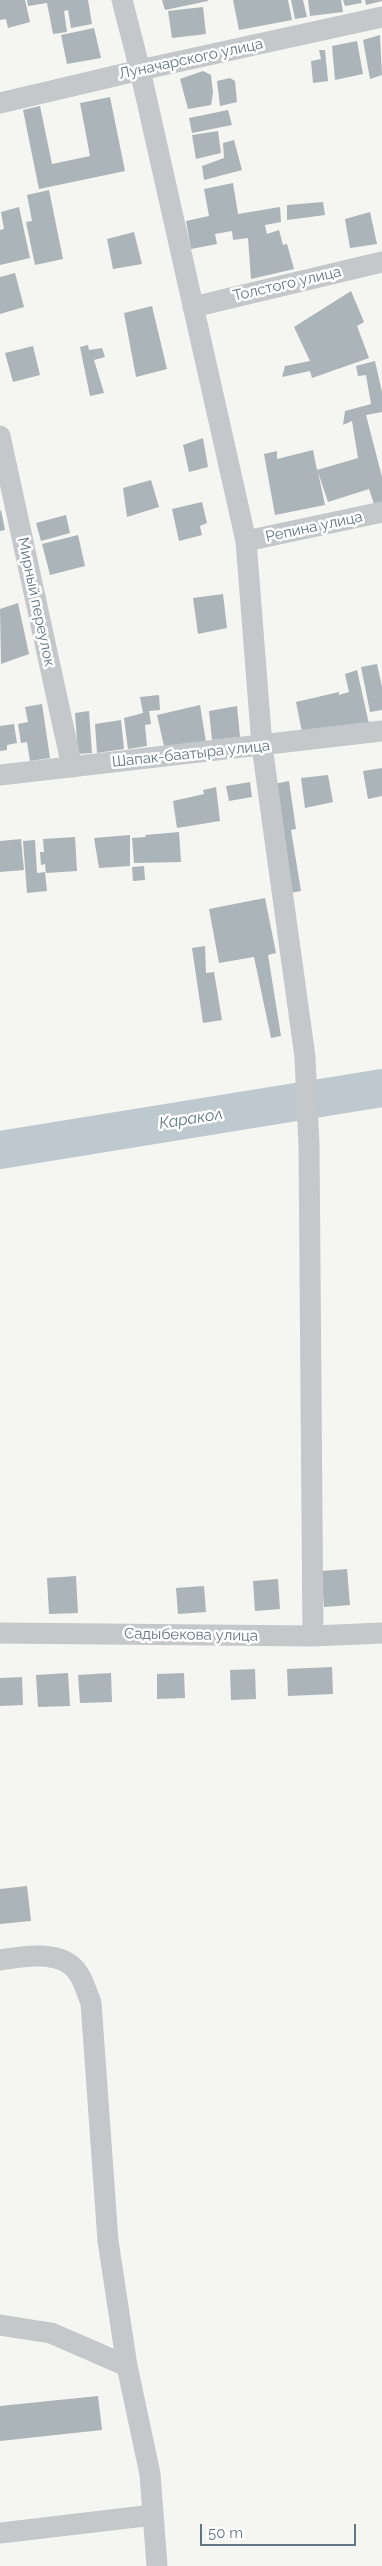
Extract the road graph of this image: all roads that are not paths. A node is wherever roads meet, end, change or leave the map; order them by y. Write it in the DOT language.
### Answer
graph roads {
  1 [pos="122,0"];
  2 [pos="382,17"];
  3 [pos="140,70"];
  4 [pos="0,103"];
  5 [pos="382,262"];
  6 [pos="193,307"];
  7 [pos="0,436"];
  8 [pos="382,512"];
  9 [pos="246,541"];
  10 [pos="382,731"];
  11 [pos="262,746"];
  12 [pos="72,767"];
  13 [pos="0,775"];
  14 [pos="0,1633"];
  15 [pos="382,1634"];
  16 [pos="313,1636"];
  17 [pos="0,1960"];
  18 [pos="0,2325"];
  19 [pos="127,2366"];
  20 [pos="154,2515"];
  21 [pos="0,2533"];
  22 [pos="158,2566"];
  1 -- 3 [label="street"];
  2 -- 3 [label="street, Луначарского улица"];
  3 -- 4 [label="street, Луначарского улица"];
  3 -- 6 [label="street"];
  5 -- 6 [label="street, Толстого улица"];
  6 -- 9 [label="street"];
  7 -- 12 [label="street, Мирный переулок"];
  8 -- 9 [label="street, Репина улица"];
  9 -- 11 [label="street"];
  10 -- 11 [label="street, Шапак-баатыра улица"];
  11 -- 12 [label="street, Шапак-баатыра улица"];
  11 -- 16 [label="street"];
  12 -- 13 [label="street, Шапак-баатыра улица"];
  14 -- 16 [label="street, Садыбекова улица"];
  15 -- 16 [label="street, Садыбекова улица"];
  17 -- 19 [label="street"];
  18 -- 19 [label="street"];
  19 -- 20 [label="street"];
  20 -- 21 [label="street"];
  20 -- 22 [label="street"];
}
